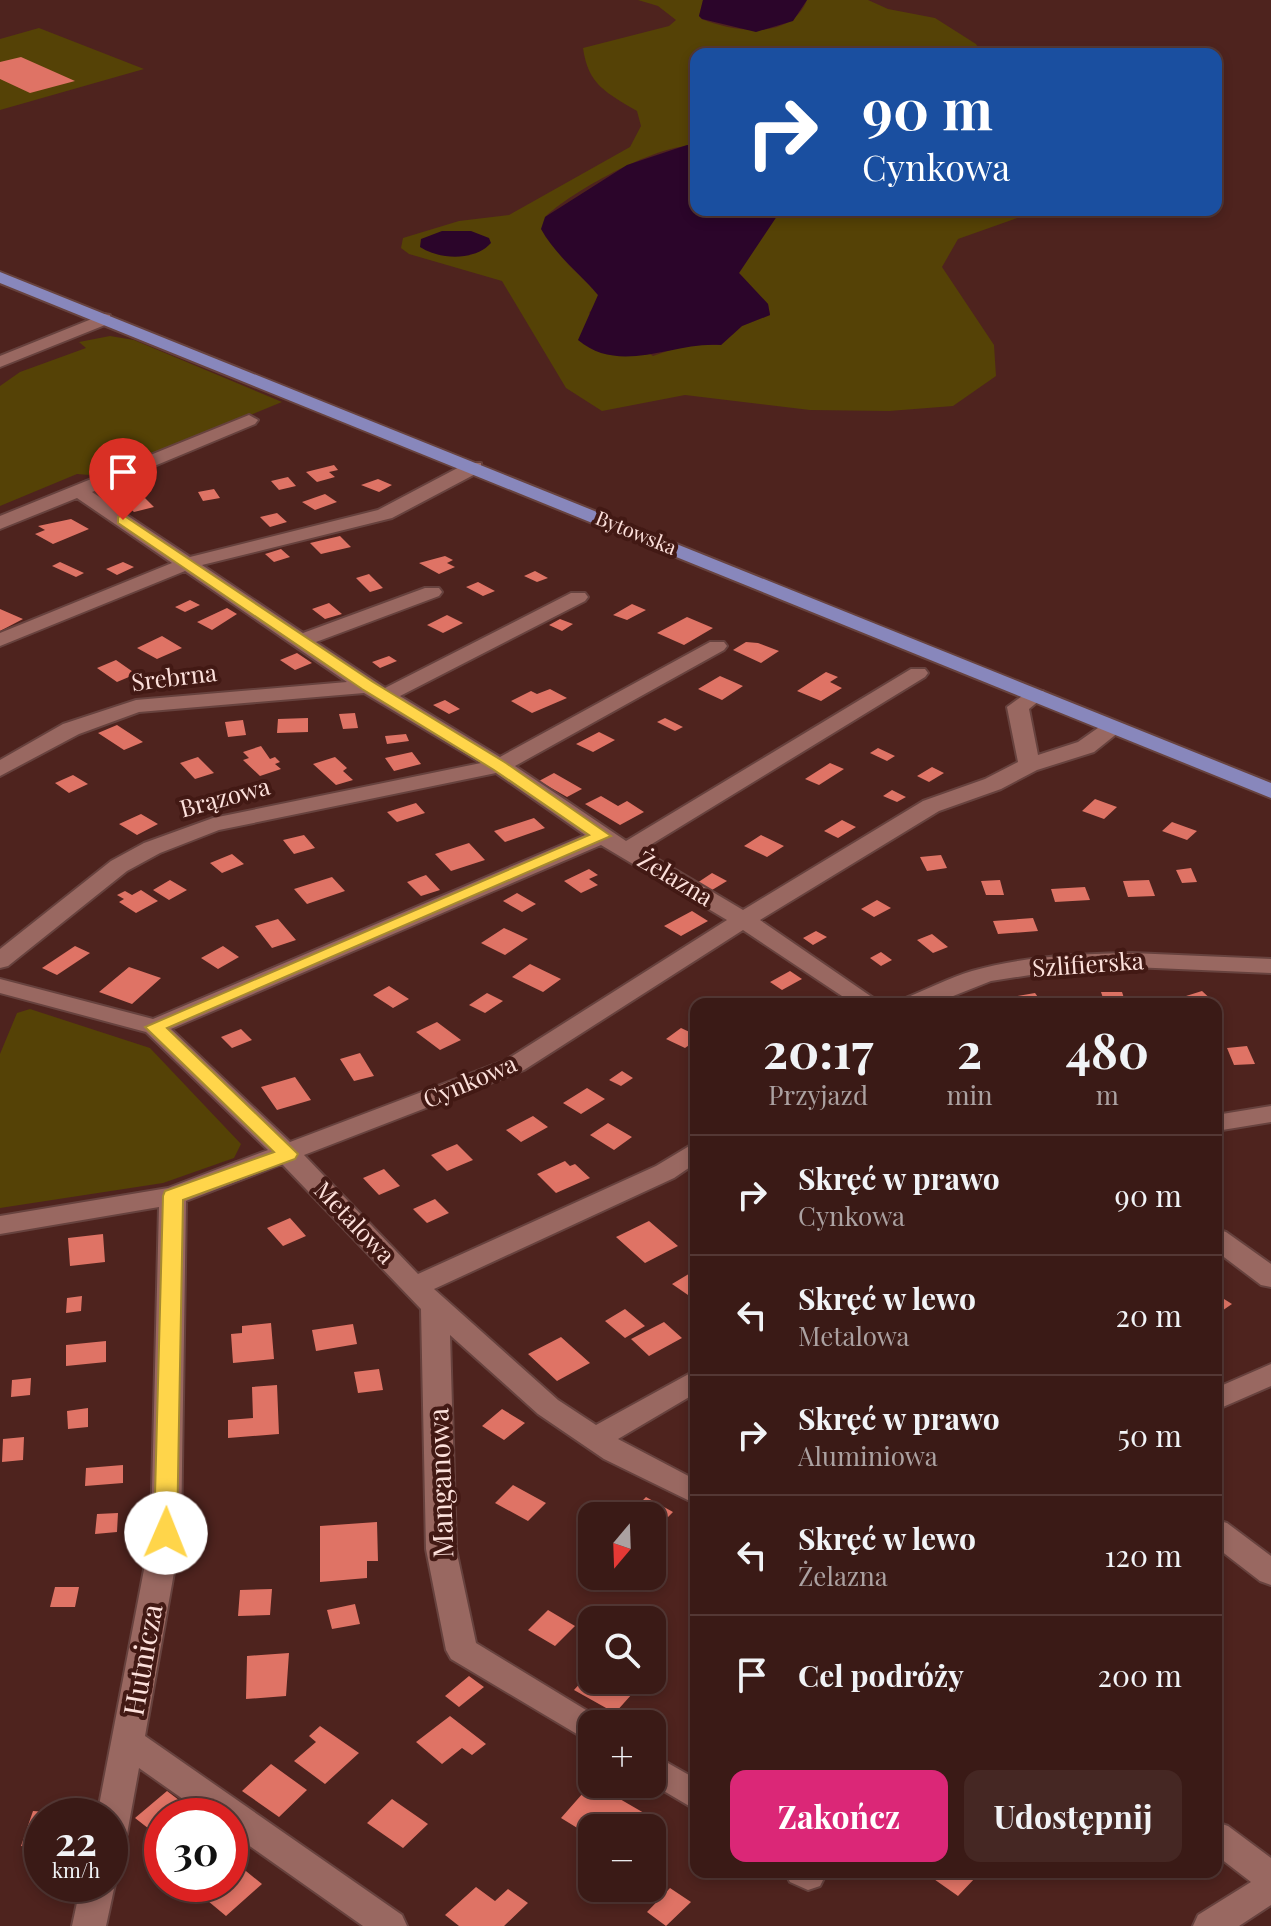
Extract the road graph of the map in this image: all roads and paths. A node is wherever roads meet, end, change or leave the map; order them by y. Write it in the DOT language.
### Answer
graph roads {
  1 [pos="0,277"];
  2 [pos="104,319"];
  3 [pos="0,362"];
  4 [pos="249,420"];
  5 [pos="474,467"];
  6 [pos="79,491"];
  7 [pos="0,523"];
  8 [pos="189,563"];
  9 [pos="432,592"];
  10 [pos="578,597"];
  11 [pos="0,640"];
  12 [pos="303,640"];
  13 [pos="717,646"];
  14 [pos="918,673"];
  15 [pos="376,691"];
  16 [pos="1036,695"];
  17 [pos="1113,728"];
  18 [pos="1029,765"];
  19 [pos="500,766"];
  20 [pos="0,769"];
  21 [pos="1271,791"];
  22 [pos="602,836"];
  23 [pos="626,850"];
  24 [pos="745,921"];
  25 [pos="0,961"];
  26 [pos="1271,966"];
  27 [pos="4,995"];
  28 [pos="861,998"];
  29 [pos="927,998"];
  30 [pos="155,1027"];
  31 [pos="1271,1114"];
  32 [pos="1222,1122"];
  33 [pos="288,1154"];
  34 [pos="690,1154"];
  35 [pos="173,1196"];
  36 [pos="0,1225"];
  37 [pos="1222,1242"];
  38 [pos="1271,1278"];
  39 [pos="425,1296"];
  40 [pos="1271,1374"];
  41 [pos="690,1384"];
  42 [pos="1222,1397"];
  43 [pos="595,1439"];
  44 [pos="690,1490"];
  45 [pos="1222,1536"];
  46 [pos="1271,1573"];
  47 [pos="578,1721"];
  48 [pos="129,1743"];
  49 [pos="666,1776"];
  50 [pos="690,1792"];
  51 [pos="118,1798"];
  52 [pos="1222,1840"];
  53 [pos="1271,1877"];
  54 [pos="1271,1887"];
  55 [pos="94,1902"];
  56 [pos="89,1926"];
  57 [pos="390,1926"];
  58 [pos="1210,1926"];
  1 -- 2 [label="main road, Bytowska"];
  2 -- 3 [label="street"];
  2 -- 5 [label="main road, Bytowska"];
  4 -- 6 [label="street"];
  5 -- 8 [label="street"];
  5 -- 16 [label="main road, Bytowska"];
  6 -- 7 [label="street"];
  6 -- 8 [label="street, Żelazna"];
  8 -- 11 [label="street"];
  8 -- 12 [label="street, Żelazna"];
  9 -- 12 [label="street"];
  10 -- 15 [label="street"];
  12 -- 15 [label="street, Żelazna"];
  13 -- 19 [label="street, Brązowa"];
  14 -- 23 [label="street"];
  15 -- 19 [label="street, Żelazna"];
  15 -- 20 [label="street, Srebrna"];
  16 -- 17 [label="main road, Bytowska"];
  16 -- 18 [label="street"];
  17 -- 18 [label="street, Cynkowa"];
  17 -- 21 [label="main road, Bytowska"];
  18 -- 24 [label="street, Cynkowa"];
  19 -- 22 [label="street, Żelazna"];
  19 -- 25 [label="street, Brązowa"];
  22 -- 23 [label="street, Żelazna"];
  22 -- 30 [label="street"];
  23 -- 24 [label="street, Żelazna"];
  24 -- 28 [label="street, Żelazna"];
  24 -- 33 [label="street, Cynkowa"];
  26 -- 29 [label="street, Szlifierska"];
  27 -- 30 [label="street, Metalowa"];
  30 -- 33 [label="street, Metalowa"];
  31 -- 32 [label="street"];
  33 -- 35 [label="street, Cynkowa"];
  33 -- 39 [label="street, Metalowa"];
  34 -- 39 [label="street"];
  35 -- 36 [label="street, Cynkowa"];
  35 -- 48 [label="street, Hutnicza"];
  37 -- 38 [label="street"];
  39 -- 43 [label="street, Metalowa"];
  39 -- 47 [label="street, Manganowa"];
  40 -- 42 [label="street"];
  41 -- 43 [label="street"];
  43 -- 44 [label="street, Metalowa"];
  45 -- 46 [label="street"];
  48 -- 51 [label="street, Hutnicza"];
  48 -- 57 [label="street"];
  49 -- 50 [label="street"];
  52 -- 53 [label="street"];
  54 -- 58 [label="street"];
  55 -- 56 [label="street"];
}
